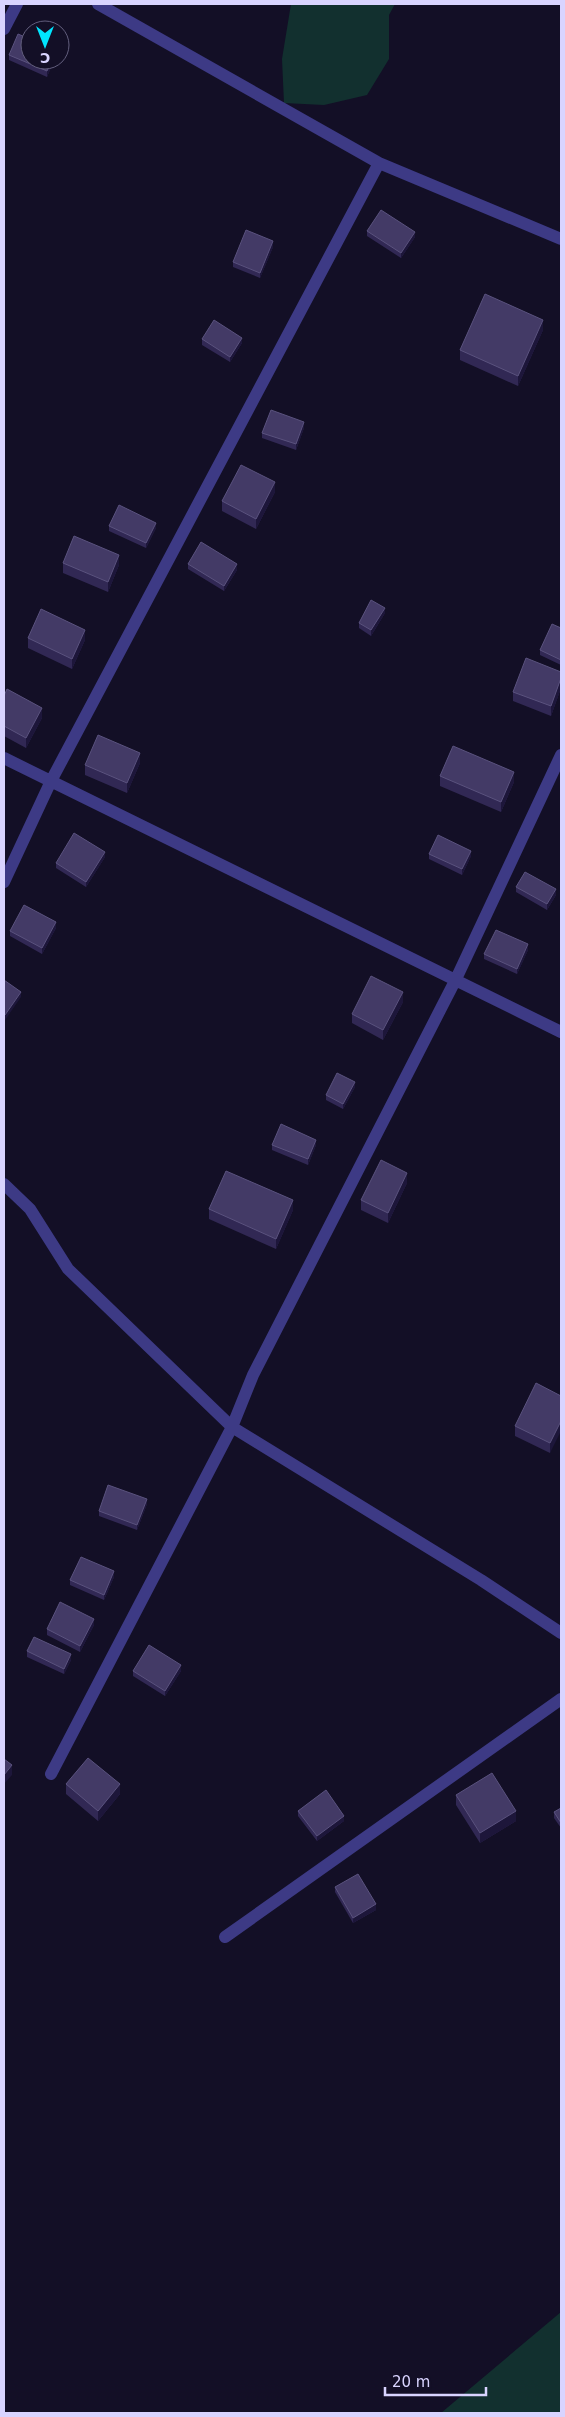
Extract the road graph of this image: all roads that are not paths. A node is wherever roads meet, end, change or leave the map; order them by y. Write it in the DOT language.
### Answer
graph roads {
  1 [pos="17,4"];
  2 [pos="98,4"];
  3 [pos="4,29"];
  4 [pos="379,163"];
  5 [pos="561,239"];
  6 [pos="561,755"];
  7 [pos="4,758"];
  8 [pos="51,781"];
  9 [pos="4,882"];
  10 [pos="456,979"];
  11 [pos="561,1032"];
  12 [pos="4,1184"];
  13 [pos="232,1427"];
  14 [pos="561,1632"];
  15 [pos="561,1699"];
  16 [pos="51,1774"];
  17 [pos="226,1936"];
  1 -- 3 [label="lane"];
  2 -- 4 [label="lane"];
  4 -- 5 [label="lane"];
  4 -- 8 [label="lane"];
  6 -- 10 [label="lane"];
  7 -- 8 [label="lane"];
  8 -- 9 [label="lane"];
  8 -- 10 [label="lane"];
  10 -- 11 [label="lane"];
  10 -- 13 [label="lane"];
  12 -- 13 [label="lane"];
  13 -- 14 [label="lane"];
  13 -- 16 [label="lane"];
  15 -- 17 [label="lane"];
}
